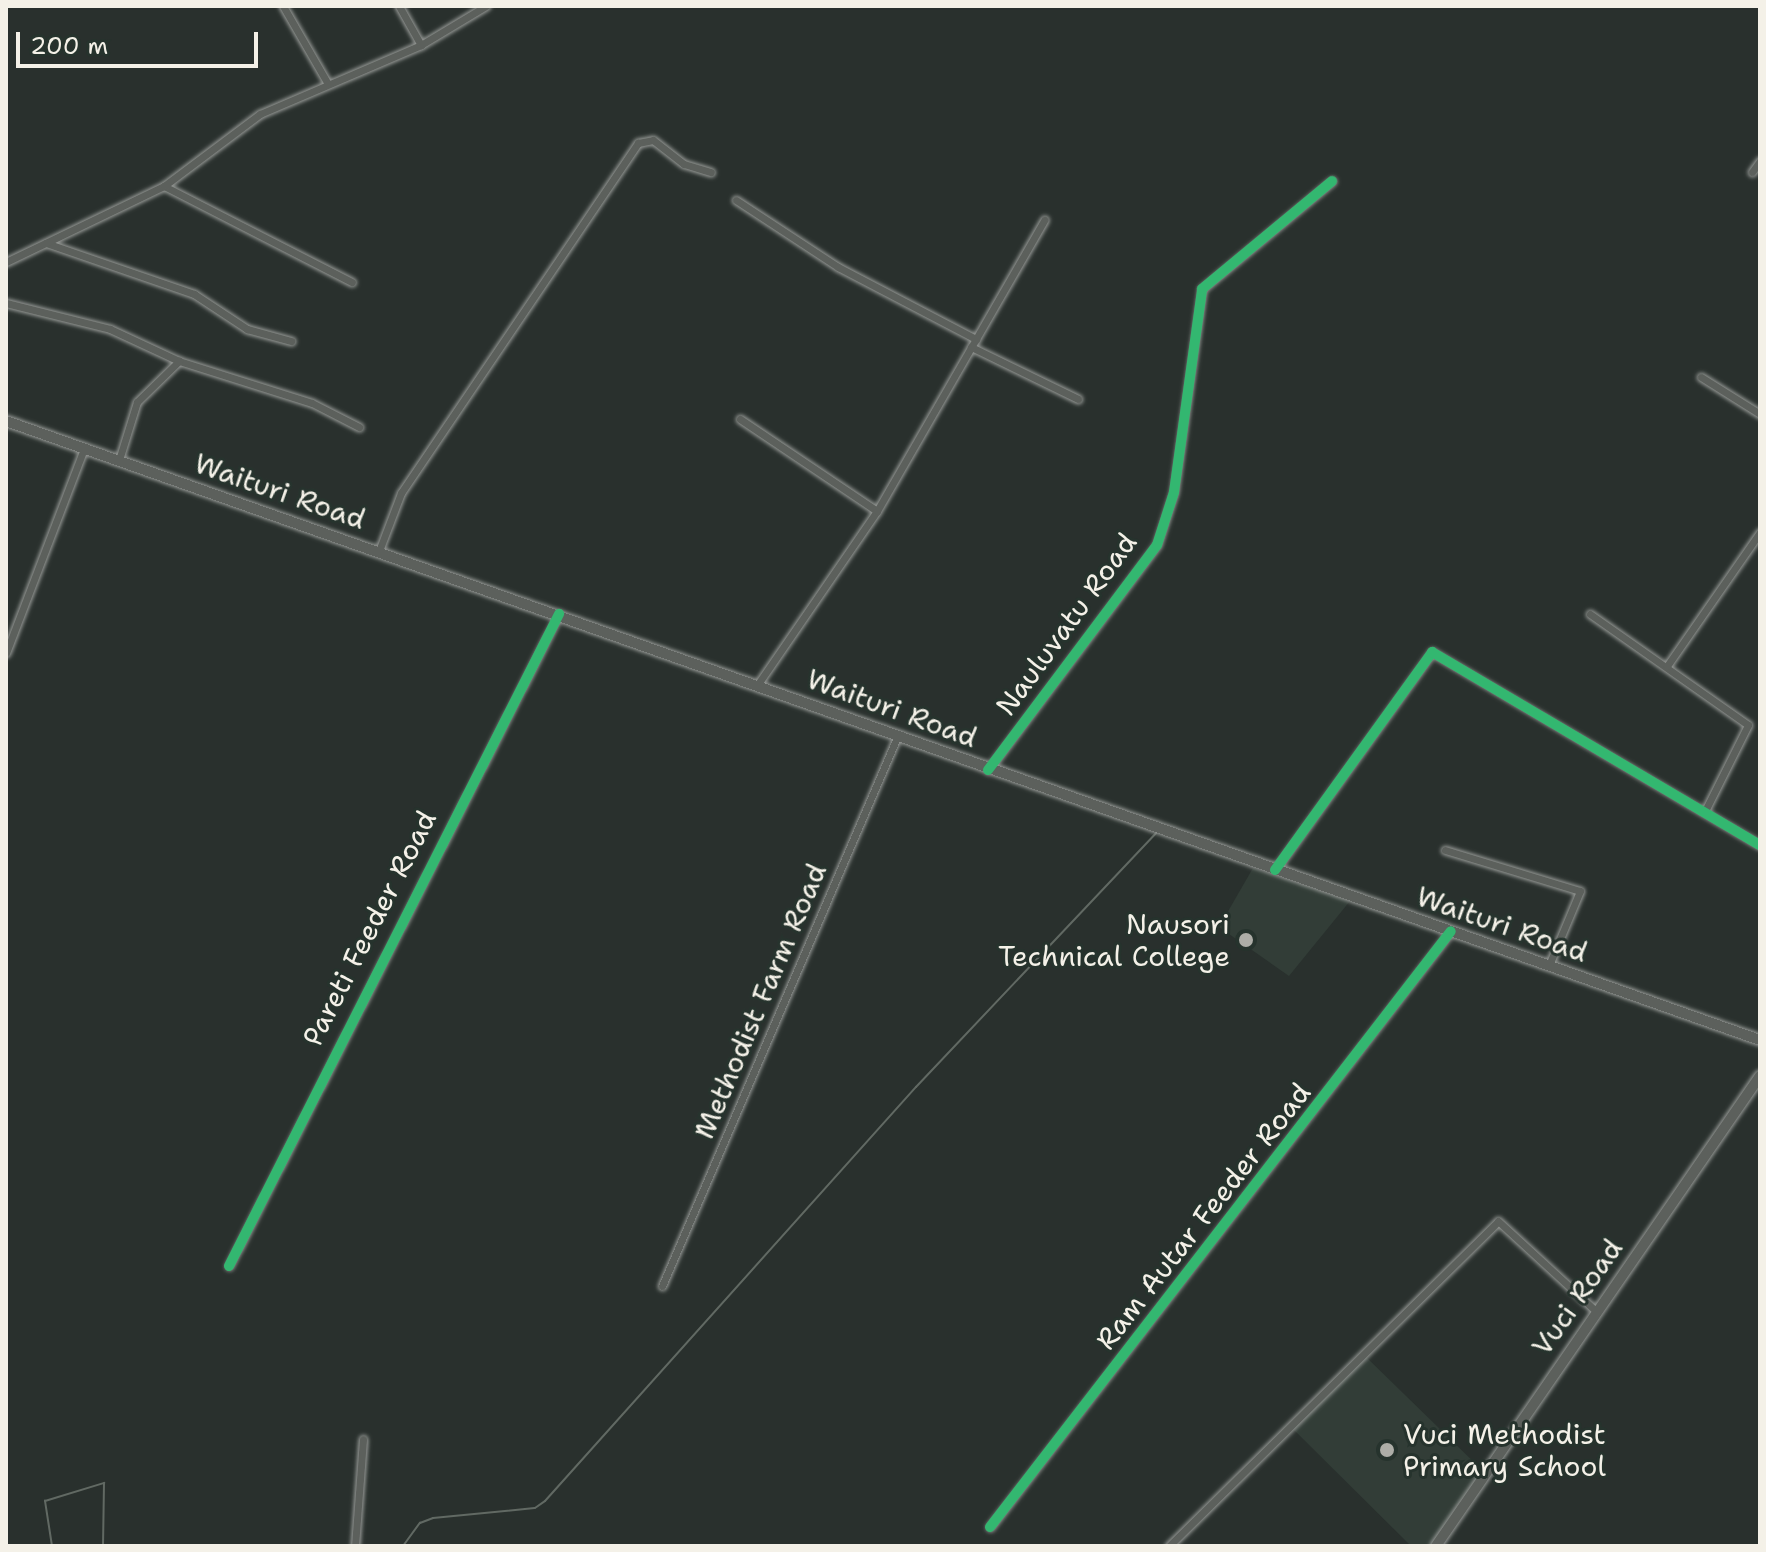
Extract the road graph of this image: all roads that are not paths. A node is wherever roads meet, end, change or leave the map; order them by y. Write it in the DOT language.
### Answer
graph roads {
  1 [pos="283,6"];
  2 [pos="399,6"];
  3 [pos="486,6"];
  4 [pos="421,45"];
  5 [pos="328,84"];
  6 [pos="1760,161"];
  7 [pos="711,172"];
  8 [pos="1752,172"];
  9 [pos="1332,181"];
  10 [pos="164,186"];
  11 [pos="736,200"];
  12 [pos="1044,220"];
  13 [pos="46,243"];
  14 [pos="6,262"];
  15 [pos="352,282"];
  16 [pos="6,303"];
  17 [pos="976,339"];
  18 [pos="291,341"];
  19 [pos="971,347"];
  20 [pos="179,361"];
  21 [pos="1701,377"];
  22 [pos="1078,399"];
  23 [pos="1760,414"];
  24 [pos="740,419"];
  25 [pos="6,421"];
  26 [pos="359,427"];
  27 [pos="84,449"];
  28 [pos="119,460"];
  29 [pos="877,511"];
  30 [pos="1760,532"];
  31 [pos="379,551"];
  32 [pos="559,614"];
  33 [pos="1590,614"];
  34 [pos="6,653"];
  35 [pos="1667,666"];
  36 [pos="758,684"];
  37 [pos="899,733"];
  38 [pos="988,770"];
  39 [pos="1705,811"];
  40 [pos="1760,845"];
  41 [pos="1445,850"];
  42 [pos="1275,870"];
  43 [pos="1451,931"];
  44 [pos="1549,965"];
  45 [pos="1760,1040"];
  46 [pos="1760,1076"];
  47 [pos="229,1266"];
  48 [pos="662,1286"];
  49 [pos="1597,1312"];
  50 [pos="363,1439"];
  51 [pos="990,1527"];
  52 [pos="355,1546"];
  53 [pos="1169,1546"];
  54 [pos="1436,1546"];
  1 -- 5 [label="street"];
  2 -- 4 [label="street"];
  3 -- 4 [label="street"];
  4 -- 5 [label="street"];
  5 -- 10 [label="street"];
  6 -- 8 [label="street"];
  7 -- 31 [label="street"];
  9 -- 38 [label="street, Nauluvatu Road"];
  10 -- 13 [label="street"];
  10 -- 15 [label="street"];
  11 -- 17 [label="street"];
  12 -- 17 [label="street"];
  13 -- 14 [label="street"];
  13 -- 18 [label="street"];
  16 -- 20 [label="street"];
  17 -- 19 [label="street"];
  19 -- 22 [label="street"];
  19 -- 29 [label="street"];
  20 -- 26 [label="street"];
  20 -- 28 [label="street"];
  21 -- 23 [label="street"];
  24 -- 29 [label="street"];
  25 -- 27 [label="main road, Waituri Road"];
  27 -- 28 [label="main road, Waituri Road"];
  27 -- 34 [label="street"];
  28 -- 31 [label="main road, Waituri Road"];
  29 -- 36 [label="street"];
  30 -- 35 [label="street"];
  31 -- 32 [label="main road, Waituri Road"];
  32 -- 36 [label="main road, Waituri Road"];
  32 -- 47 [label="street, Pareti Feeder Road"];
  33 -- 35 [label="street"];
  35 -- 39 [label="street"];
  36 -- 37 [label="main road, Waituri Road"];
  37 -- 38 [label="main road, Waituri Road"];
  37 -- 48 [label="street, Methodist Farm Road"];
  38 -- 42 [label="main road, Waituri Road"];
  39 -- 40 [label="street"];
  39 -- 42 [label="street"];
  41 -- 44 [label="street"];
  42 -- 43 [label="main road, Waituri Road"];
  43 -- 44 [label="main road, Waituri Road"];
  43 -- 51 [label="street, Ram Autar Feeder Road"];
  44 -- 45 [label="main road, Waituri Road"];
  46 -- 49 [label="main road, Vuci Road"];
  49 -- 53 [label="street"];
  49 -- 54 [label="main road, Vuci Road"];
  50 -- 52 [label="street"];
}
